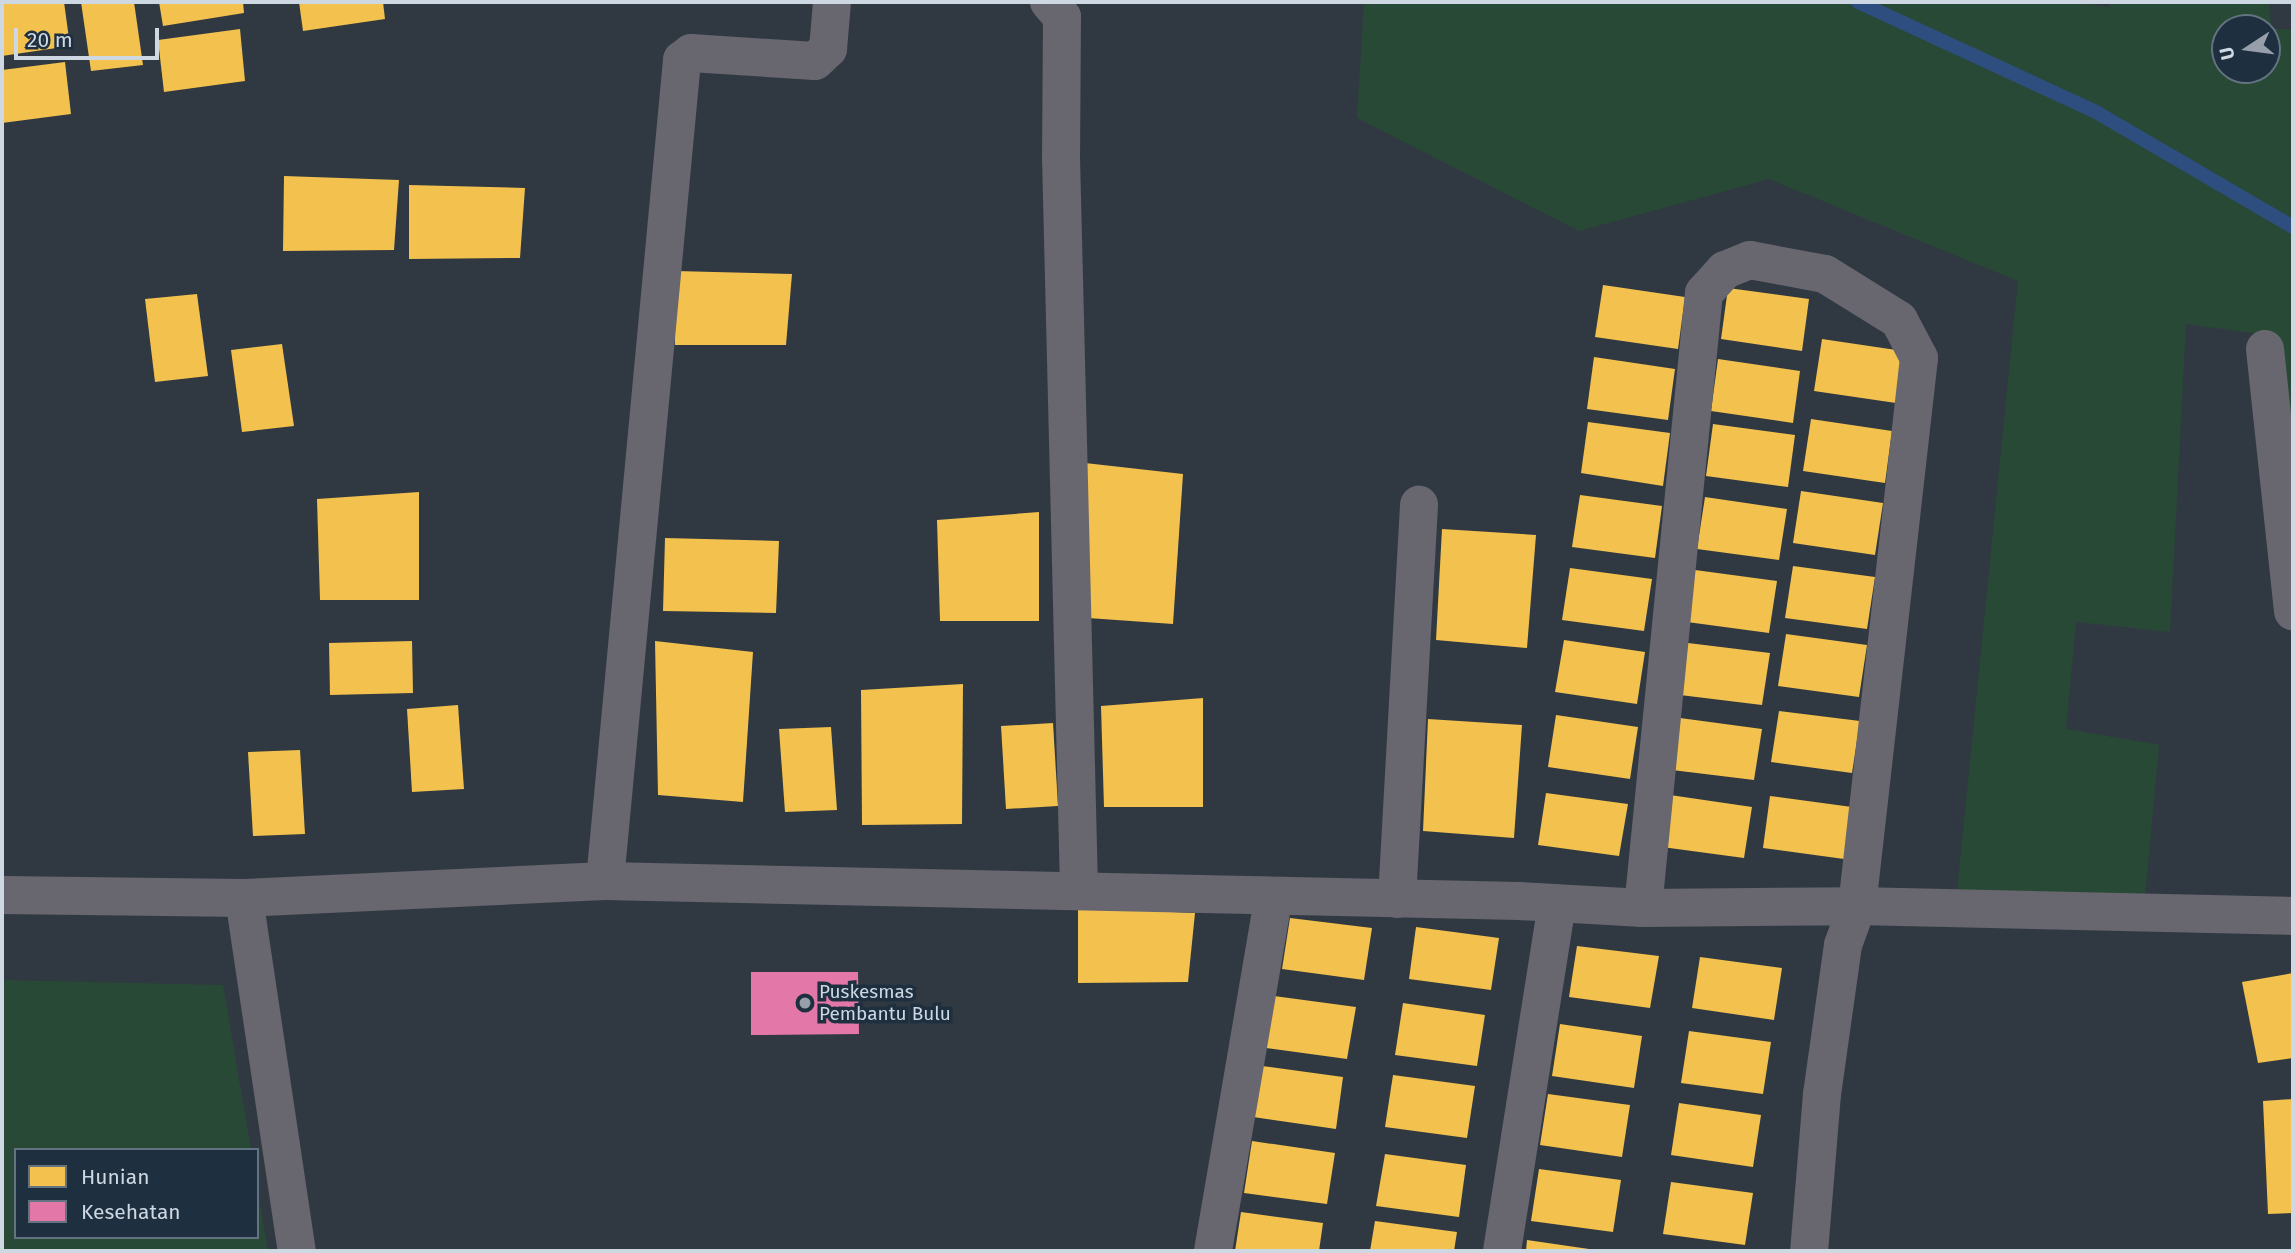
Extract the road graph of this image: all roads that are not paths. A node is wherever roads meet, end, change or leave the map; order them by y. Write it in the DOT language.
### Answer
graph roads {
  1 [pos="832,2"];
  2 [pos="1049,2"];
  3 [pos="2265,349"];
  4 [pos="1419,505"];
  5 [pos="2293,612"];
  6 [pos="605,881"];
  7 [pos="1079,889"];
  8 [pos="2,895"];
  9 [pos="1274,896"];
  10 [pos="244,898"];
  11 [pos="1397,899"];
  12 [pos="1557,903"];
  13 [pos="1857,906"];
  14 [pos="1643,908"];
  15 [pos="2293,916"];
  16 [pos="297,1251"];
  17 [pos="1213,1251"];
  18 [pos="1502,1251"];
  19 [pos="1809,1251"];
  1 -- 6 [label="street"];
  2 -- 7 [label="street"];
  3 -- 5 [label="street"];
  4 -- 11 [label="street"];
  6 -- 7 [label="street"];
  6 -- 10 [label="street"];
  7 -- 9 [label="street"];
  8 -- 10 [label="street"];
  9 -- 11 [label="street"];
  9 -- 17 [label="street"];
  10 -- 16 [label="street"];
  11 -- 12 [label="street"];
  12 -- 14 [label="street"];
  12 -- 18 [label="street"];
  13 -- 14 [label="street"];
  13 -- 14 [label="street"];
  13 -- 15 [label="street"];
  13 -- 19 [label="street"];
}
